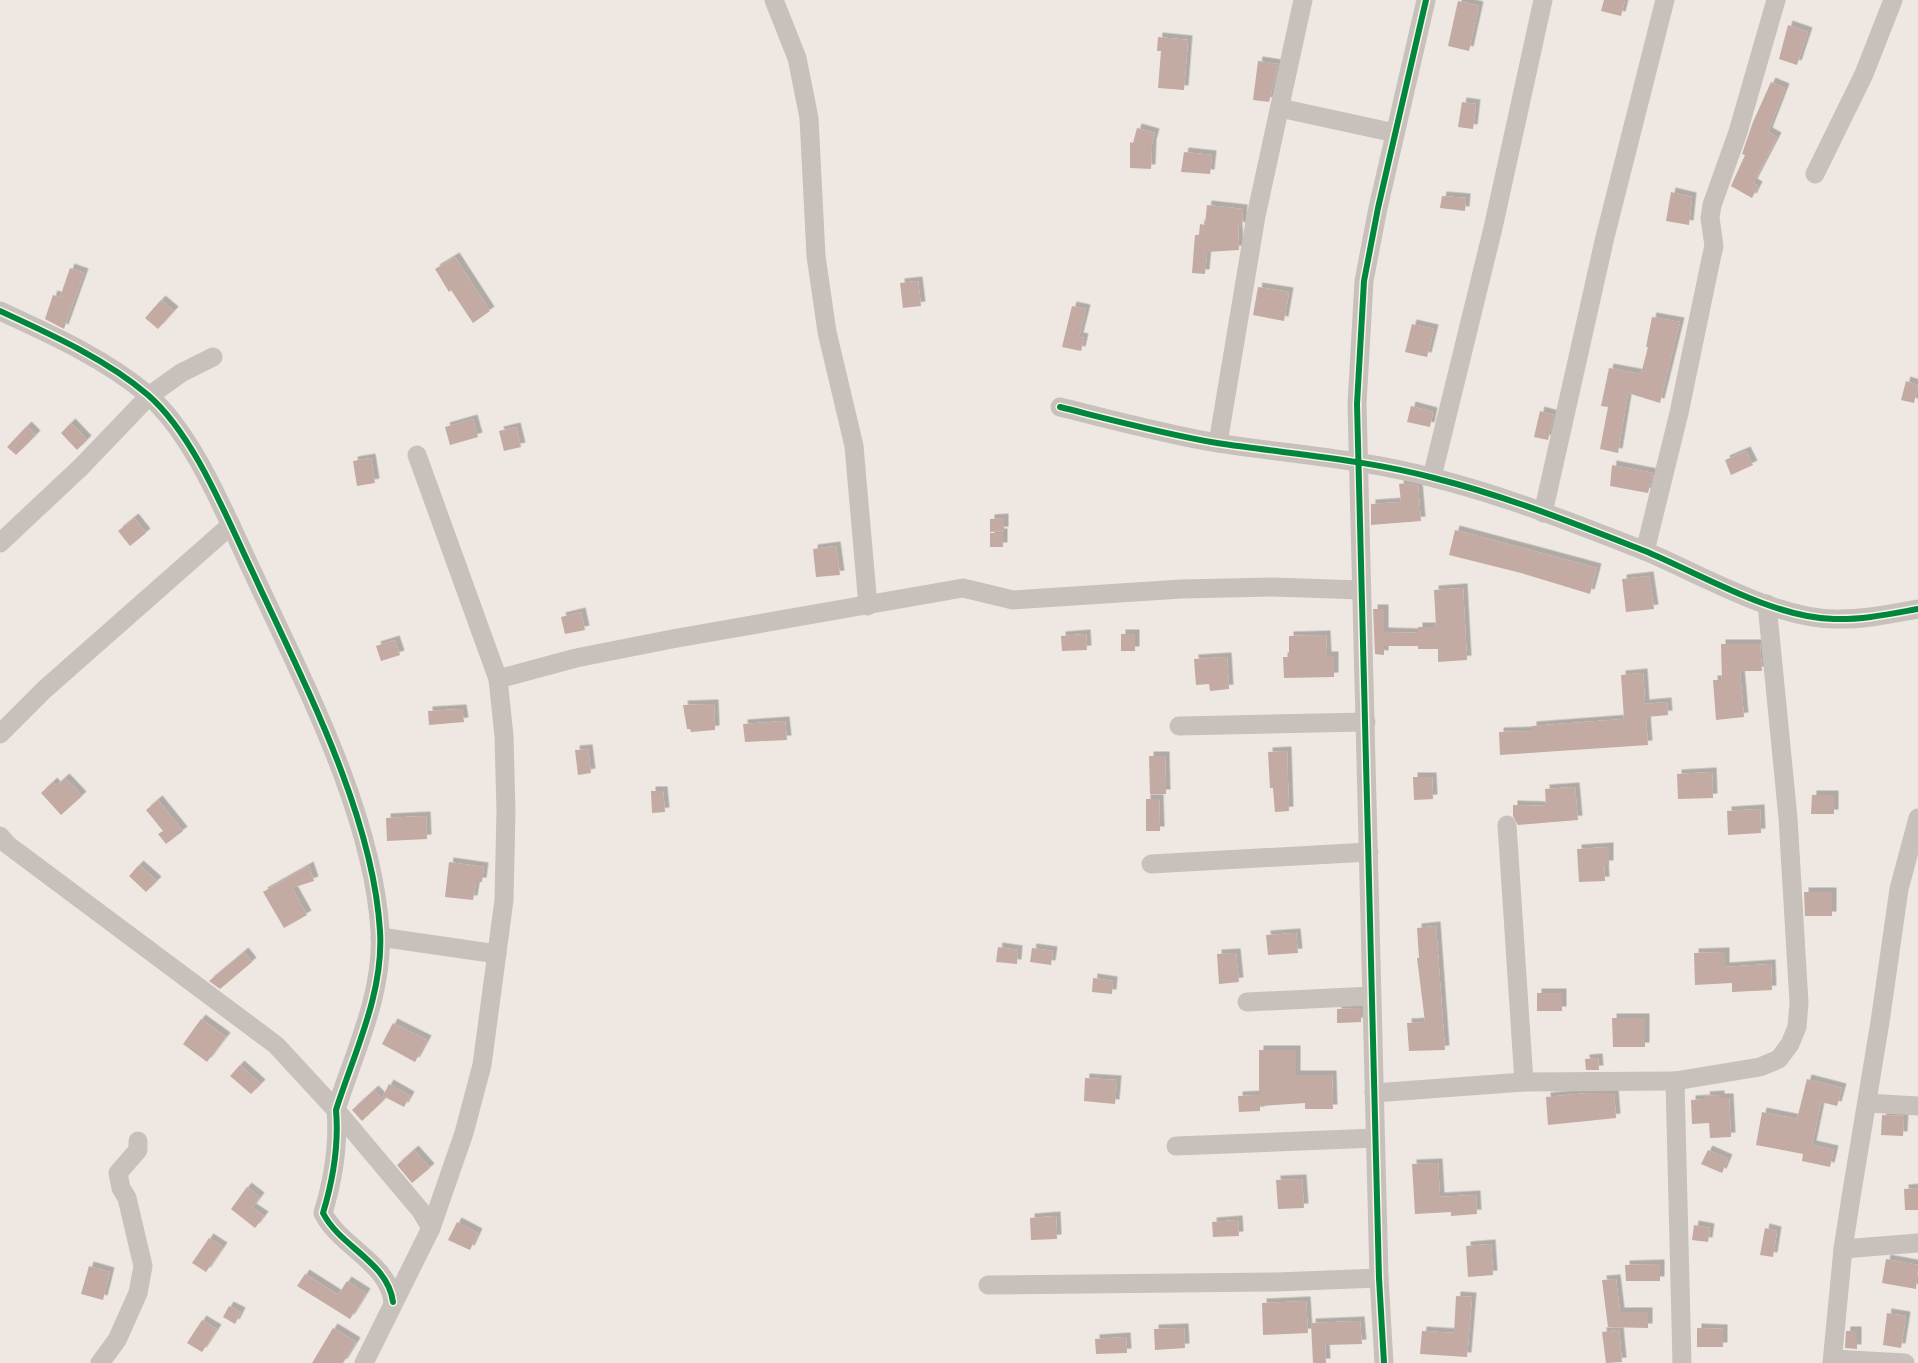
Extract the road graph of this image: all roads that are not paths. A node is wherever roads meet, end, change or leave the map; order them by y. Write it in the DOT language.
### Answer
graph roads {
  1 [pos="774,0"];
  2 [pos="1303,0"];
  3 [pos="1426,0"];
  4 [pos="1543,0"];
  5 [pos="1665,0"];
  6 [pos="1776,0"];
  7 [pos="1893,0"];
  8 [pos="1280,108"];
  9 [pos="1395,133"];
  10 [pos="1815,174"];
  11 [pos="0,311"];
  12 [pos="213,357"];
  13 [pos="149,396"];
  14 [pos="1060,407"];
  15 [pos="1218,443"];
  16 [pos="417,455"];
  17 [pos="1357,462"];
  18 [pos="1432,477"];
  19 [pos="1543,513"];
  20 [pos="231,525"];
  21 [pos="0,543"];
  22 [pos="1645,552"];
  23 [pos="1361,590"];
  24 [pos="1767,604"];
  25 [pos="868,606"];
  26 [pos="1918,608"];
  27 [pos="498,679"];
  28 [pos="1366,722"];
  29 [pos="1179,726"];
  30 [pos="0,734"];
  31 [pos="1918,818"];
  32 [pos="1507,825"];
  33 [pos="0,836"];
  34 [pos="1914,848"];
  35 [pos="1369,852"];
  36 [pos="1151,864"];
  37 [pos="380,937"];
  38 [pos="497,954"];
  39 [pos="1371,996"];
  40 [pos="1246,1002"];
  41 [pos="1675,1081"];
  42 [pos="1524,1082"];
  43 [pos="1374,1093"];
  44 [pos="1867,1103"];
  45 [pos="1918,1106"];
  46 [pos="336,1110"];
  47 [pos="1375,1138"];
  48 [pos="138,1141"];
  49 [pos="1176,1146"];
  50 [pos="431,1228"];
  51 [pos="1918,1243"];
  52 [pos="1843,1249"];
  53 [pos="1379,1278"];
  54 [pos="988,1285"];
  55 [pos="393,1302"];
  56 [pos="1832,1361"];
  57 [pos="100,1363"];
  58 [pos="364,1363"];
  59 [pos="1384,1363"];
  60 [pos="1682,1363"];
  61 [pos="1905,1363"];
  1 -- 25 [label="street"];
  2 -- 8 [label="street"];
  3 -- 9 [label="street"];
  4 -- 18 [label="street"];
  5 -- 19 [label="street"];
  6 -- 22 [label="street"];
  7 -- 10 [label="street"];
  8 -- 9 [label="street"];
  8 -- 15 [label="street"];
  9 -- 17 [label="street"];
  11 -- 13 [label="street"];
  12 -- 13 [label="street"];
  13 -- 20 [label="street"];
  13 -- 21 [label="street"];
  14 -- 15 [label="street"];
  15 -- 17 [label="street"];
  16 -- 27 [label="street"];
  17 -- 18 [label="street"];
  17 -- 23 [label="street"];
  18 -- 19 [label="street"];
  19 -- 22 [label="street"];
  20 -- 30 [label="street"];
  20 -- 37 [label="street"];
  22 -- 24 [label="street"];
  23 -- 25 [label="street"];
  23 -- 28 [label="street"];
  24 -- 26 [label="street"];
  24 -- 41 [label="street"];
  25 -- 27 [label="street"];
  27 -- 38 [label="street"];
  28 -- 29 [label="street"];
  28 -- 35 [label="street"];
  31 -- 34 [label="street"];
  32 -- 42 [label="street"];
  33 -- 46 [label="street"];
  34 -- 44 [label="street"];
  35 -- 36 [label="street"];
  35 -- 39 [label="street"];
  37 -- 38 [label="street"];
  37 -- 46 [label="street"];
  38 -- 50 [label="street"];
  39 -- 40 [label="street"];
  39 -- 43 [label="street"];
  41 -- 42 [label="street"];
  41 -- 60 [label="street"];
  42 -- 43 [label="street"];
  43 -- 47 [label="street"];
  44 -- 45 [label="street"];
  44 -- 52 [label="street"];
  46 -- 50 [label="street"];
  46 -- 55 [label="street"];
  47 -- 49 [label="street"];
  47 -- 53 [label="street"];
  48 -- 57 [label="street"];
  50 -- 55 [label="street"];
  51 -- 52 [label="street"];
  52 -- 56 [label="street"];
  53 -- 54 [label="street"];
  53 -- 59 [label="street"];
  55 -- 58 [label="street"];
  56 -- 61 [label="street"];
}
